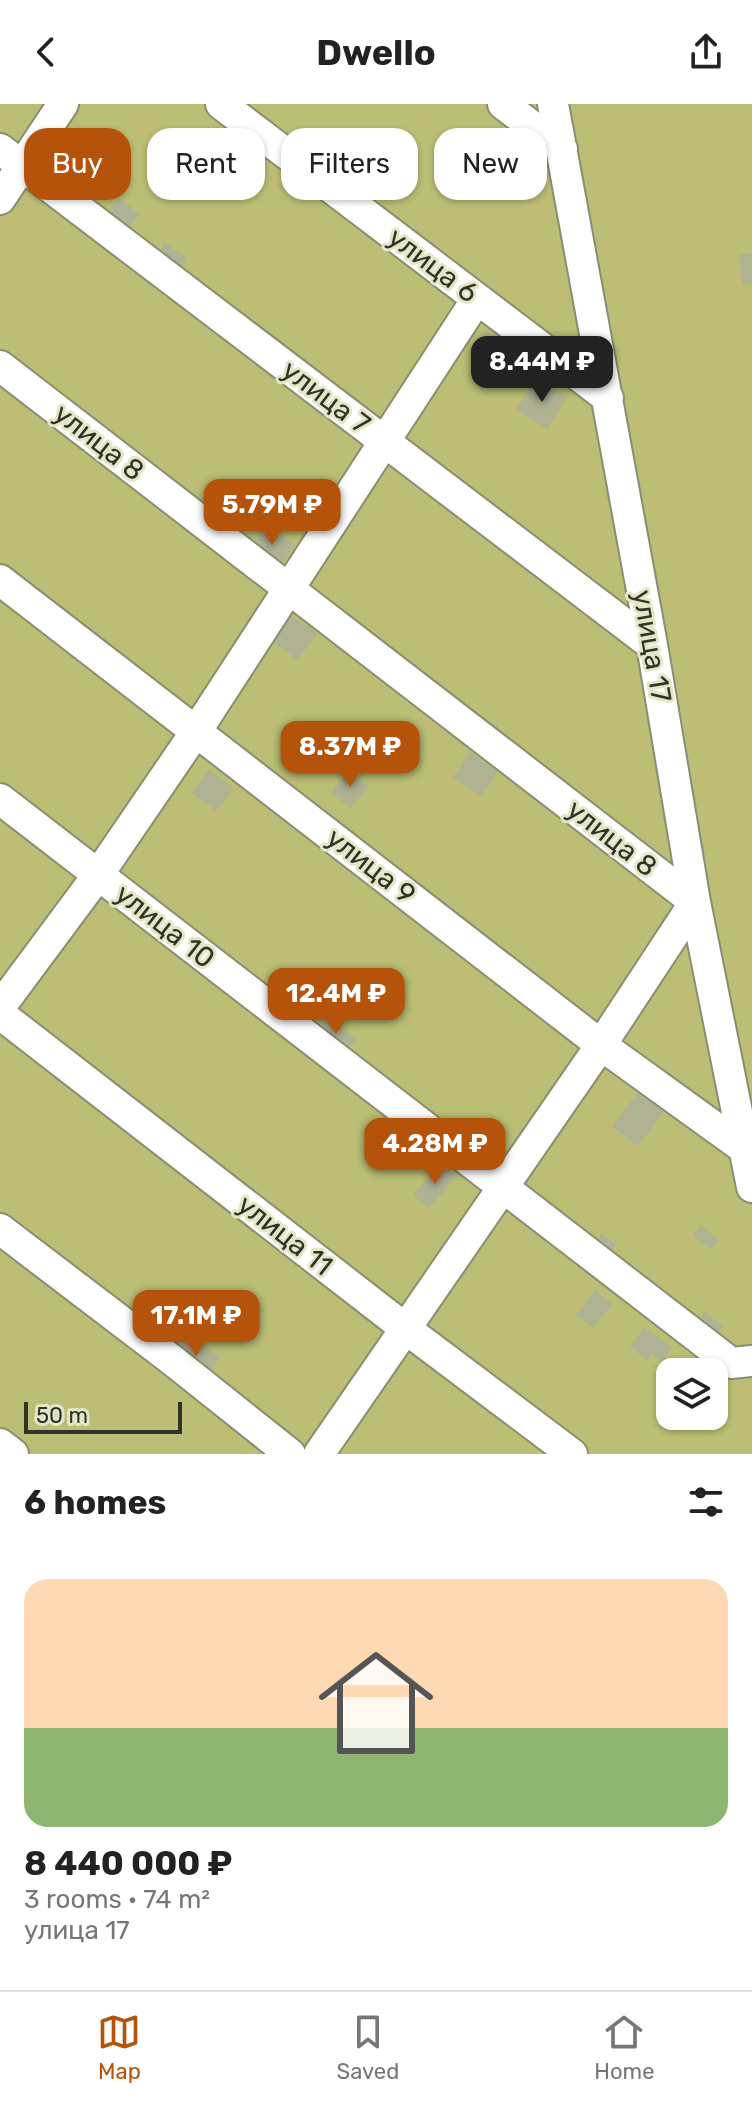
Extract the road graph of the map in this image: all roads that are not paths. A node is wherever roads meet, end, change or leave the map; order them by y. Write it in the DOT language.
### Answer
graph roads {
  1 [pos="63,104"];
  2 [pos="221,104"];
  3 [pos="503,104"];
  4 [pos="553,104"];
  5 [pos="562,149"];
  6 [pos="10,157"];
  7 [pos="0,199"];
  8 [pos="477,299"];
  9 [pos="0,366"];
  10 [pos="608,398"];
  11 [pos="385,442"];
  12 [pos="0,580"];
  13 [pos="287,588"];
  14 [pos="652,645"];
  15 [pos="197,730"];
  16 [pos="0,799"];
  17 [pos="98,875"];
  18 [pos="695,902"];
  19 [pos="0,1007"];
  20 [pos="0,1014"];
  21 [pos="601,1045"];
  22 [pos="745,1149"];
  23 [pos="752,1187"];
  24 [pos="504,1188"];
  25 [pos="0,1229"];
  26 [pos="406,1329"];
  27 [pos="752,1361"];
  28 [pos="0,1444"];
  29 [pos="13,1454"];
  30 [pos="290,1454"];
  31 [pos="319,1454"];
  32 [pos="572,1454"];
  1 -- 6 [label="street"];
  2 -- 8 [label="street, улица 6"];
  3 -- 5 [label="street"];
  4 -- 5 [label="street, улица 17"];
  5 -- 10 [label="street, улица 17"];
  6 -- 7 [label="street"];
  6 -- 11 [label="street, улица 7"];
  8 -- 10 [label="street, улица 6"];
  8 -- 11 [label="street"];
  9 -- 13 [label="street, улица 8"];
  10 -- 14 [label="street, улица 17"];
  11 -- 13 [label="street"];
  11 -- 14 [label="street, улица 7"];
  12 -- 15 [label="street, улица 9"];
  13 -- 15 [label="street"];
  13 -- 18 [label="street, улица 8"];
  14 -- 18 [label="street, улица 17"];
  15 -- 17 [label="street"];
  15 -- 21 [label="street, улица 9"];
  16 -- 17 [label="street, улица 10"];
  17 -- 19 [label="street"];
  17 -- 24 [label="street, улица 10"];
  18 -- 21 [label="street"];
  18 -- 22 [label="street, улица 17"];
  20 -- 26 [label="street, улица 11"];
  21 -- 22 [label="street, улица 9"];
  21 -- 24 [label="street"];
  22 -- 23 [label="street, улица 17"];
  24 -- 26 [label="street"];
  24 -- 27 [label="street, улица 10"];
  25 -- 30 [label="street"];
  26 -- 31 [label="street"];
  26 -- 32 [label="street, улица 11"];
  28 -- 29 [label="street"];
}
